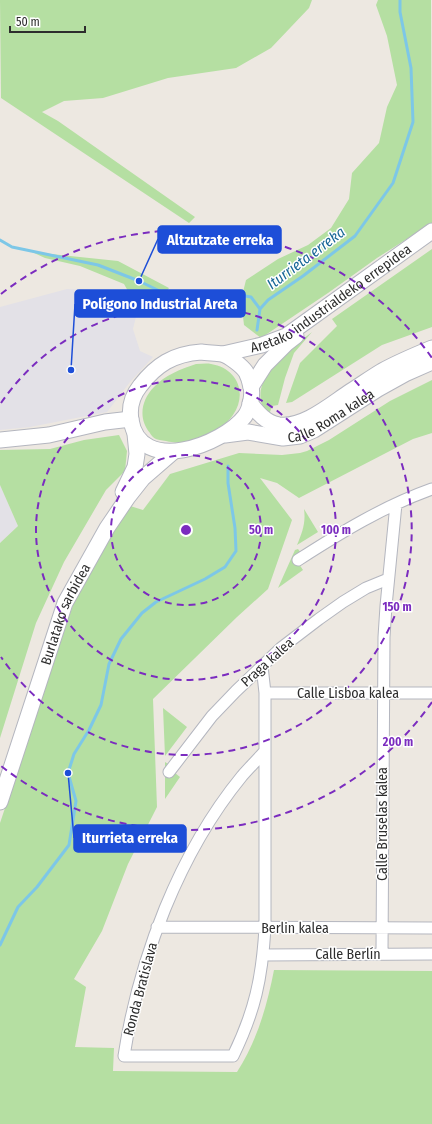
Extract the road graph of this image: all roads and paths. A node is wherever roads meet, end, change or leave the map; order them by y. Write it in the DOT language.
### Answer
graph roads {
  1 [pos="432,231"];
  2 [pos="432,239"];
  3 [pos="432,348"];
  4 [pos="223,354"];
  5 [pos="432,362"];
  6 [pos="251,388"];
  7 [pos="250,403"];
  8 [pos="131,419"];
  9 [pos="136,434"];
  10 [pos="222,435"];
  11 [pos="0,440"];
  12 [pos="172,452"];
  13 [pos="432,489"];
  14 [pos="396,504"];
  15 [pos="298,560"];
  16 [pos="388,579"];
  17 [pos="262,666"];
  18 [pos="383,693"];
  19 [pos="432,693"];
  20 [pos="265,694"];
  21 [pos="264,752"];
  22 [pos="169,772"];
  23 [pos="0,778"];
  24 [pos="0,802"];
  25 [pos="157,927"];
  26 [pos="382,927"];
  27 [pos="265,928"];
  28 [pos="432,928"];
  29 [pos="382,953"];
  30 [pos="432,954"];
  31 [pos="264,955"];
  1 -- 4 [label="main road, Aretako industrialdeko errepidea"];
  2 -- 6 [label="main road, Aretako industrialdeko errepidea"];
  3 -- 7 [label="main road, Calle Roma kalea"];
  4 -- 6 [label="main road"];
  4 -- 8 [label="main road"];
  5 -- 10 [label="main road, Calle Roma kalea"];
  6 -- 7 [label="main road"];
  7 -- 10 [label="main road"];
  8 -- 9 [label="main road"];
  8 -- 11 [label="main road"];
  9 -- 12 [label="main road"];
  9 -- 23 [label="main road, Burlatako sarbidea"];
  10 -- 12 [label="main road"];
  12 -- 24 [label="main road, Burlatako sarbidea"];
  13 -- 14 [label="street"];
  14 -- 15 [label="street"];
  14 -- 16 [label="street, Calle Bruselas kalea"];
  16 -- 17 [label="street, Praga kalea"];
  16 -- 18 [label="street, Calle Bruselas kalea"];
  17 -- 20 [label="street, Ronda Bratislava"];
  17 -- 22 [label="street, Praga kalea"];
  18 -- 19 [label="street, Calle Lisboa kalea"];
  18 -- 20 [label="street, Calle Lisboa kalea"];
  18 -- 26 [label="street, Calle Bruselas kalea"];
  20 -- 21 [label="street, Ronda Bratislava"];
  21 -- 25 [label="street, Ronda Bratislava"];
  21 -- 27 [label="street, Ronda Bratislava"];
  25 -- 27 [label="street, Berlin kalea"];
  25 -- 31 [label="street, Ronda Bratislava"];
  26 -- 27 [label="street, Berlin kalea"];
  26 -- 28 [label="street, Berlin kalea"];
  26 -- 29 [label="street, Calle Bruselas kalea"];
  27 -- 31 [label="street, Ronda Bratislava"];
  29 -- 30 [label="street, Calle Berlín"];
  29 -- 31 [label="street, Calle Berlín"];
}
